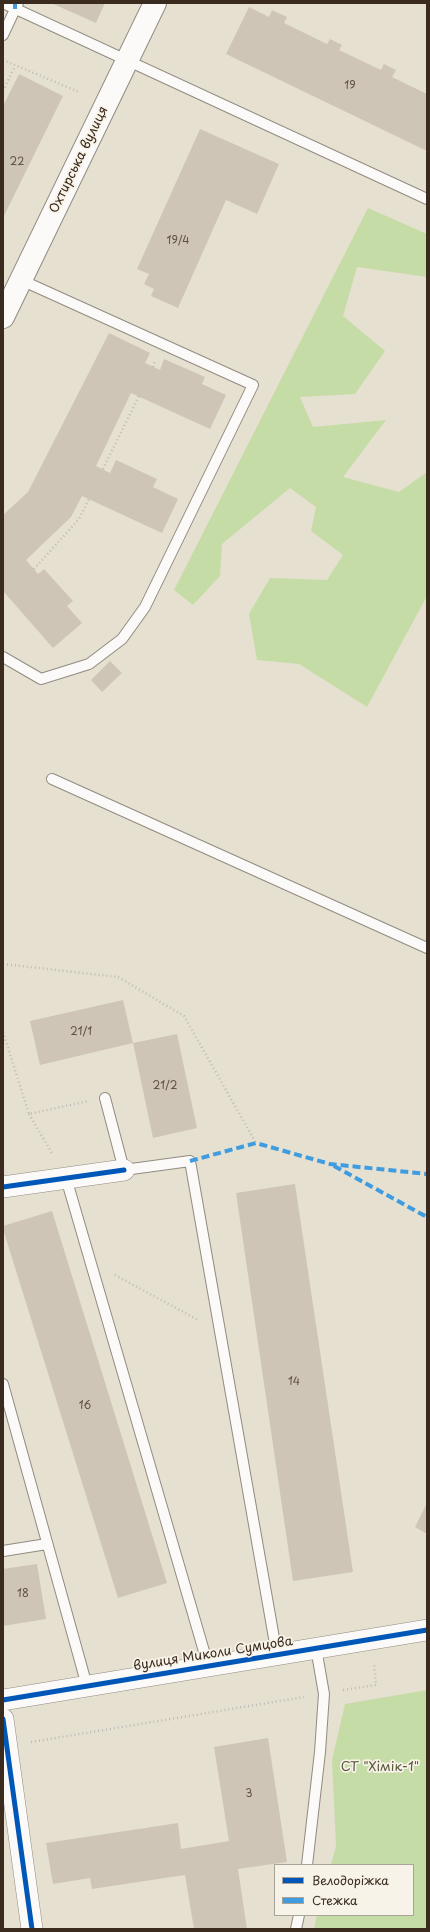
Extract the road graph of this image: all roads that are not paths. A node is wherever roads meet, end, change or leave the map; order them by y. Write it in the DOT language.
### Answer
graph roads {
  1 [pos="3,3"];
  2 [pos="155,3"];
  3 [pos="17,6"];
  4 [pos="3,35"];
  5 [pos="127,61"];
  6 [pos="427,199"];
  7 [pos="21,280"];
  8 [pos="3,317"];
  9 [pos="3,658"];
  10 [pos="52,779"];
  11 [pos="427,948"];
  12 [pos="105,1098"];
  13 [pos="124,1170"];
  14 [pos="66,1178"];
  15 [pos="3,1187"];
  16 [pos="3,1384"];
  17 [pos="47,1544"];
  18 [pos="3,1551"];
  19 [pos="427,1630"];
  20 [pos="316,1648"];
  21 [pos="277,1654"];
  22 [pos="208,1665"];
  23 [pos="87,1686"];
  24 [pos="3,1700"];
  25 [pos="3,1719"];
  26 [pos="307,1864"];
  27 [pos="299,1916"];
  28 [pos="32,1929"];
  29 [pos="296,1929"];
  1 -- 3 [label="lane"];
  2 -- 5 [label="main road, Охтирська вулиця"];
  3 -- 4 [label="lane"];
  3 -- 5 [label="lane"];
  5 -- 6 [label="lane"];
  5 -- 7 [label="main road, Охтирська вулиця"];
  7 -- 8 [label="main road, Охтирська вулиця"];
  7 -- 9 [label="lane"];
  10 -- 11 [label="lane"];
  12 -- 13 [label="lane"];
  13 -- 14 [label="street"];
  13 -- 21 [label="lane"];
  14 -- 15 [label="street"];
  14 -- 22 [label="lane"];
  16 -- 17 [label="lane"];
  17 -- 18 [label="lane"];
  17 -- 23 [label="lane"];
  19 -- 20 [label="street, вулиця Миколи Сумцова"];
  20 -- 21 [label="street, вулиця Миколи Сумцова"];
  20 -- 26 [label="lane"];
  21 -- 22 [label="street, вулиця Миколи Сумцова"];
  22 -- 23 [label="street, вулиця Миколи Сумцова"];
  23 -- 24 [label="street, вулиця Миколи Сумцова"];
  25 -- 28 [label="street"];
  27 -- 29 [label="lane"];
}
